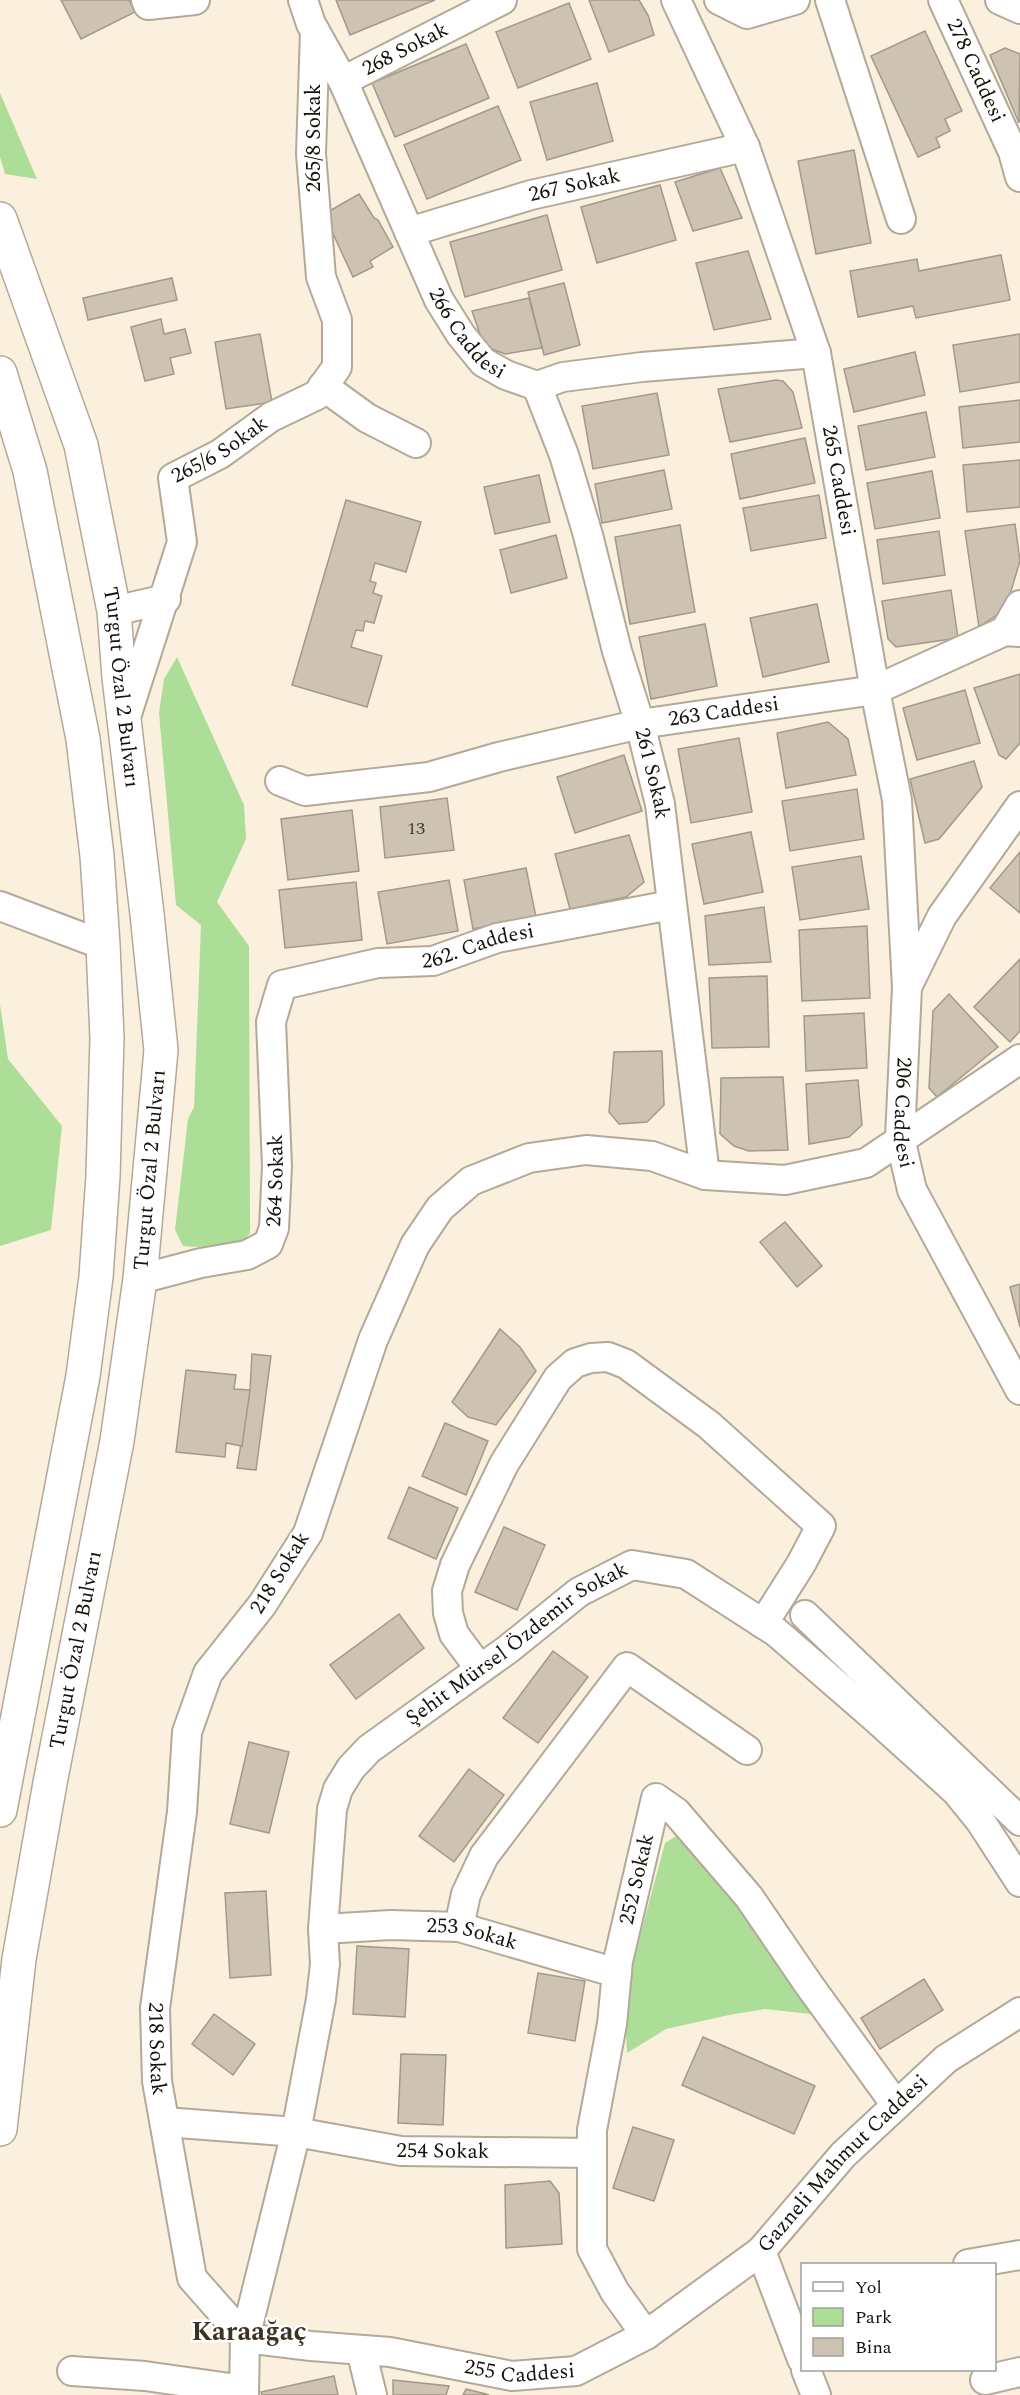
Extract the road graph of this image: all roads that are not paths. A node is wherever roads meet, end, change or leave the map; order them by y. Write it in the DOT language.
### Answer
graph roads {
  1 [pos="146,0"];
  2 [pos="195,0"];
  3 [pos="303,0"];
  4 [pos="502,0"];
  5 [pos="676,0"];
  6 [pos="719,0"];
  7 [pos="795,0"];
  8 [pos="830,0"];
  9 [pos="944,0"];
  10 [pos="1000,0"];
  11 [pos="1020,9"];
  12 [pos="315,31"];
  13 [pos="343,81"];
  14 [pos="745,147"];
  15 [pos="1020,177"];
  16 [pos="0,219"];
  17 [pos="901,219"];
  18 [pos="409,232"];
  19 [pos="318,244"];
  20 [pos="816,353"];
  21 [pos="0,373"];
  22 [pos="323,386"];
  23 [pos="537,386"];
  24 [pos="416,443"];
  25 [pos="166,598"];
  26 [pos="1020,605"];
  27 [pos="114,611"];
  28 [pos="1012,632"];
  29 [pos="875,690"];
  30 [pos="124,722"];
  31 [pos="640,724"];
  32 [pos="280,782"];
  33 [pos="1020,806"];
  34 [pos="671,905"];
  35 [pos="0,906"];
  36 [pos="103,945"];
  37 [pos="282,986"];
  38 [pos="907,987"];
  39 [pos="1020,1059"];
  40 [pos="900,1138"];
  41 [pos="705,1176"];
  42 [pos="140,1279"];
  43 [pos="1020,1390"];
  44 [pos="805,1616"];
  45 [pos="763,1624"];
  46 [pos="480,1669"];
  47 [pos="747,1750"];
  48 [pos="0,1810"];
  49 [pos="1020,1821"];
  50 [pos="1020,1882"];
  51 [pos="459,1927"];
  52 [pos="323,1929"];
  53 [pos="617,1973"];
  54 [pos="1020,2012"];
  55 [pos="896,2105"];
  56 [pos="165,2122"];
  57 [pos="0,2129"];
  58 [pos="296,2132"];
  59 [pos="592,2153"];
  60 [pos="761,2252"];
  61 [pos="1020,2255"];
  62 [pos="978,2263"];
  63 [pos="646,2335"];
  64 [pos="244,2338"];
  65 [pos="361,2350"];
  66 [pos="801,2356"];
  67 [pos="72,2371"];
  68 [pos="806,2371"];
  69 [pos="1020,2372"];
  70 [pos="985,2380"];
  71 [pos="547,2384"];
  72 [pos="244,2393"];
  73 [pos="372,2395"];
  74 [pos="816,2395"];
  1 -- 2 [label="street"];
  3 -- 12 [label="street, 266 Caddesi"];
  4 -- 13 [label="street, 268 Sokak"];
  5 -- 14 [label="street, 265 Caddesi"];
  6 -- 7 [label="street"];
  8 -- 17 [label="street"];
  9 -- 15 [label="street, 278 Caddesi"];
  10 -- 11 [label="street"];
  12 -- 13 [label="street, 266 Caddesi"];
  12 -- 19 [label="street, 265/8 Sokak"];
  13 -- 18 [label="street, 266 Caddesi"];
  14 -- 18 [label="street, 267 Sokak"];
  14 -- 20 [label="street, 265 Caddesi"];
  16 -- 27 [label="highway, Turgut Özal 2 Bulvarı"];
  18 -- 23 [label="street, 266 Caddesi"];
  19 -- 22 [label="street, 265/6 Sokak"];
  20 -- 23 [label="street, 266 Caddesi"];
  20 -- 29 [label="street, 265 Caddesi"];
  21 -- 36 [label="highway, Turgut Özal 2 Bulvarı"];
  22 -- 24 [label="street"];
  22 -- 25 [label="street, 265/6 Sokak"];
  23 -- 31 [label="street, 261 Sokak"];
  25 -- 27 [label="street"];
  25 -- 30 [label="street, 265/6 Sokak"];
  26 -- 28 [label="street"];
  27 -- 30 [label="highway, Turgut Özal 2 Bulvarı"];
  28 -- 29 [label="street, 263 Caddesi"];
  29 -- 31 [label="street, 263 Caddesi"];
  29 -- 38 [label="street, 265 Caddesi"];
  30 -- 42 [label="highway, Turgut Özal 2 Bulvarı"];
  31 -- 32 [label="street, 263 Caddesi"];
  31 -- 34 [label="street, 261 Sokak"];
  33 -- 38 [label="street, 206 Caddesi"];
  34 -- 37 [label="street, 262. Caddesi"];
  34 -- 41 [label="street, 261 Sokak"];
  35 -- 36 [label="street"];
  36 -- 48 [label="highway, Turgut Özal 2 Bulvarı"];
  37 -- 42 [label="street, 264 Sokak"];
  38 -- 40 [label="street, 206 Caddesi"];
  39 -- 40 [label="street, 218 Sokak"];
  40 -- 41 [label="street, 218 Sokak"];
  40 -- 43 [label="street, 206 Caddesi"];
  41 -- 56 [label="street, 218 Sokak"];
  42 -- 57 [label="highway, Turgut Özal 2 Bulvarı"];
  44 -- 49 [label="street"];
  45 -- 46 [label="street, Şehit Mürsel Özdemir Sokak"];
  45 -- 46 [label="street"];
  45 -- 50 [label="street, Şehit Mürsel Özdemir Sokak"];
  46 -- 52 [label="street, Şehit Mürsel Özdemir Sokak"];
  47 -- 51 [label="street"];
  51 -- 52 [label="street, 253 Sokak"];
  51 -- 53 [label="street, 253 Sokak"];
  52 -- 58 [label="street, Şehit Mürsel Özdemir Sokak"];
  53 -- 55 [label="street, 252 Sokak"];
  53 -- 59 [label="street, 252 Sokak"];
  54 -- 55 [label="street, Gazneli Mahmut Caddesi"];
  55 -- 60 [label="street, Gazneli Mahmut Caddesi"];
  56 -- 58 [label="street, 254 Sokak"];
  56 -- 64 [label="street, 218 Sokak"];
  58 -- 59 [label="street, 254 Sokak"];
  58 -- 64 [label="street, Şehit Mürsel Özdemir Sokak"];
  59 -- 63 [label="street, 252 Sokak"];
  60 -- 63 [label="street, 255 Caddesi"];
  60 -- 66 [label="street, Gazneli Mahmut Caddesi"];
  61 -- 62 [label="street"];
  63 -- 71 [label="street, 255 Caddesi"];
  64 -- 65 [label="street, 255 Caddesi"];
  64 -- 72 [label="street, Şehit Mürsel Özdemir Sokak"];
  65 -- 71 [label="street, 255 Caddesi"];
  65 -- 73 [label="street"];
  67 -- 72 [label="street"];
  68 -- 74 [label="street"];
  69 -- 70 [label="street"];
}
